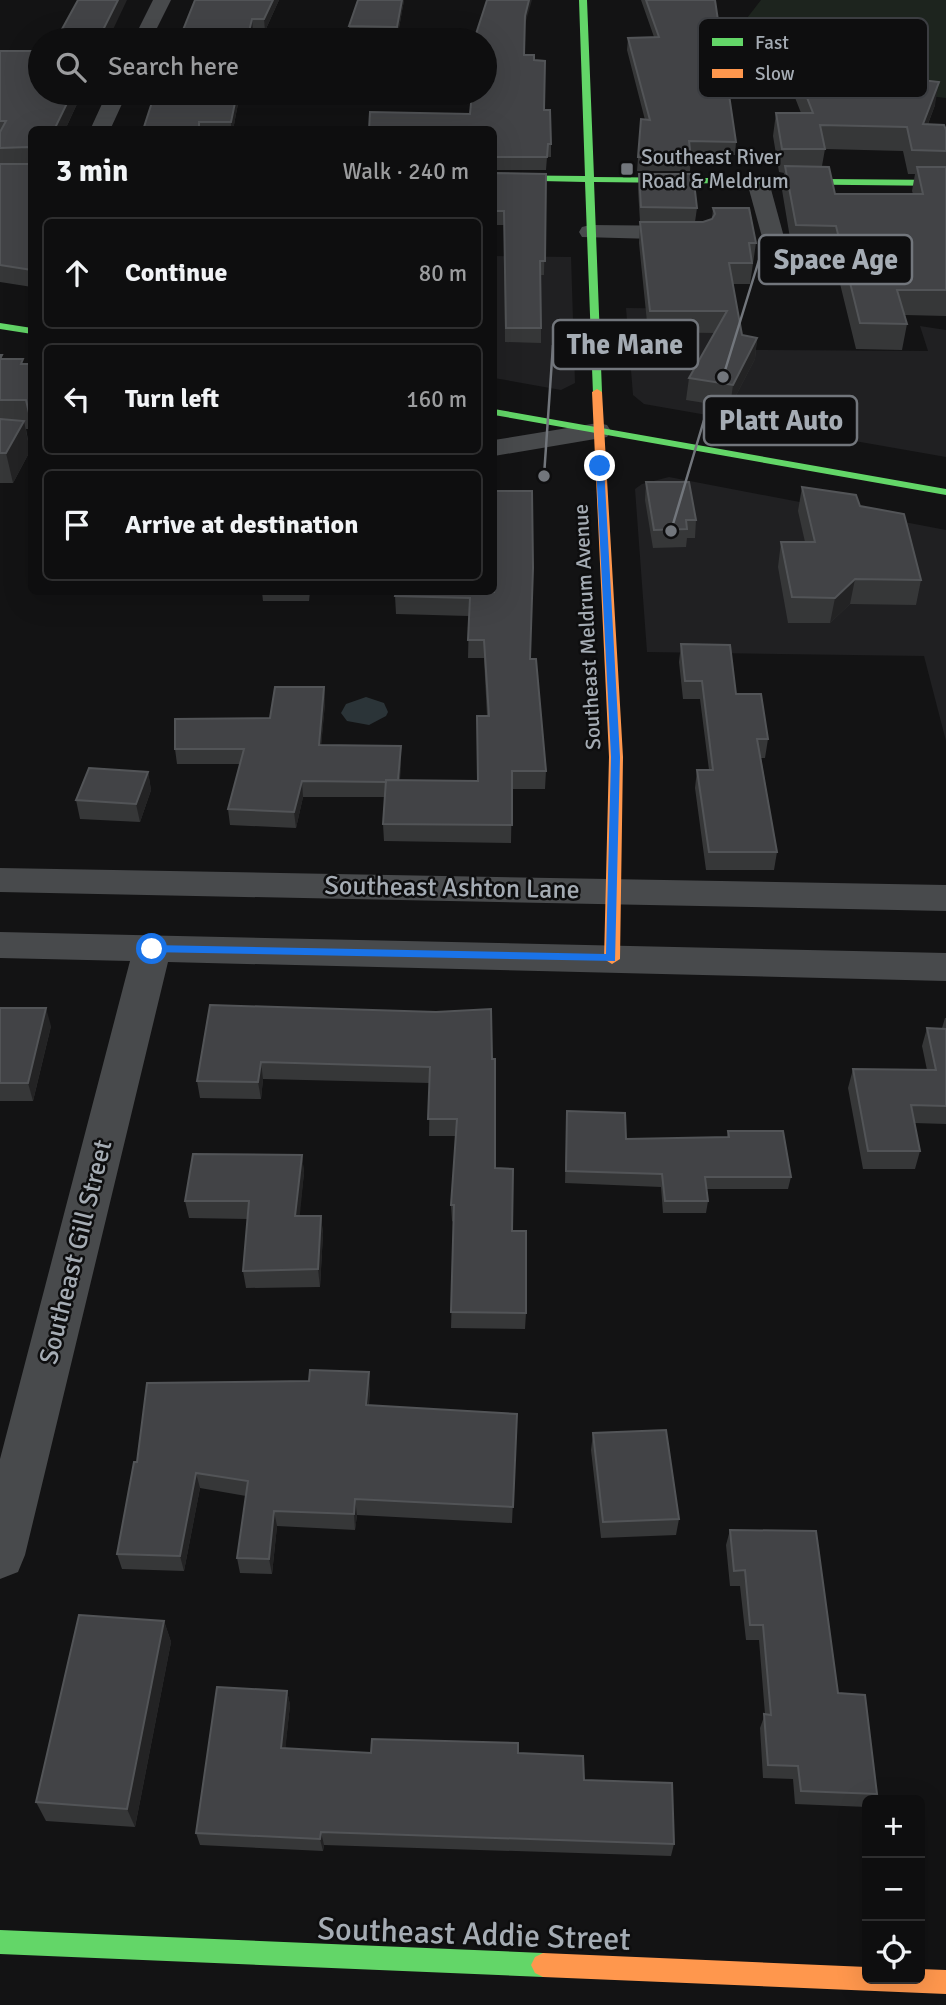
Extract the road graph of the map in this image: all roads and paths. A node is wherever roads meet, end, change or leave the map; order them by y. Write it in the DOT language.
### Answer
graph roads {
  1 [pos="162,0"];
  2 [pos="583,0"];
  3 [pos="148,28"];
  4 [pos="111,105"];
  5 [pos="102,126"];
  6 [pos="497,178"];
  7 [pos="589,179"];
  8 [pos="758,181"];
  9 [pos="946,183"];
  10 [pos="590,232"];
  11 [pos="700,233"];
  12 [pos="779,259"];
  13 [pos="0,326"];
  14 [pos="28,330"];
  15 [pos="497,413"];
  16 [pos="598,431"];
  17 [pos="497,448"];
  18 [pos="946,492"];
  19 [pos="0,880"];
  20 [pos="614,891"];
  21 [pos="946,898"];
  22 [pos="0,945"];
  23 [pos="152,949"];
  24 [pos="611,958"];
  25 [pos="946,967"];
  26 [pos="0,1555"];
  27 [pos="0,1942"];
  28 [pos="946,1982"];
  1 -- 3 [label="street"];
  2 -- 7 [label="street, Southeast Meldrum Avenue"];
  4 -- 5 [label="street"];
  6 -- 7 [label="street"];
  7 -- 8 [label="street"];
  7 -- 10 [label="street, Southeast Meldrum Avenue"];
  8 -- 9 [label="street"];
  8 -- 12 [label="street"];
  10 -- 11 [label="street"];
  10 -- 16 [label="street, Southeast Meldrum Avenue"];
  13 -- 14 [label="street"];
  15 -- 16 [label="street"];
  16 -- 17 [label="street"];
  16 -- 18 [label="street"];
  16 -- 20 [label="street, Southeast Meldrum Avenue"];
  19 -- 20 [label="street, Southeast Ashton Lane"];
  20 -- 21 [label="street, Southeast Ashton Lane"];
  20 -- 24 [label="street, Southeast Meldrum Avenue"];
  22 -- 23 [label="street"];
  23 -- 24 [label="street"];
  23 -- 26 [label="street, Southeast Gill Street"];
  24 -- 25 [label="street"];
  27 -- 28 [label="street, Southeast Addie Street"];
}
